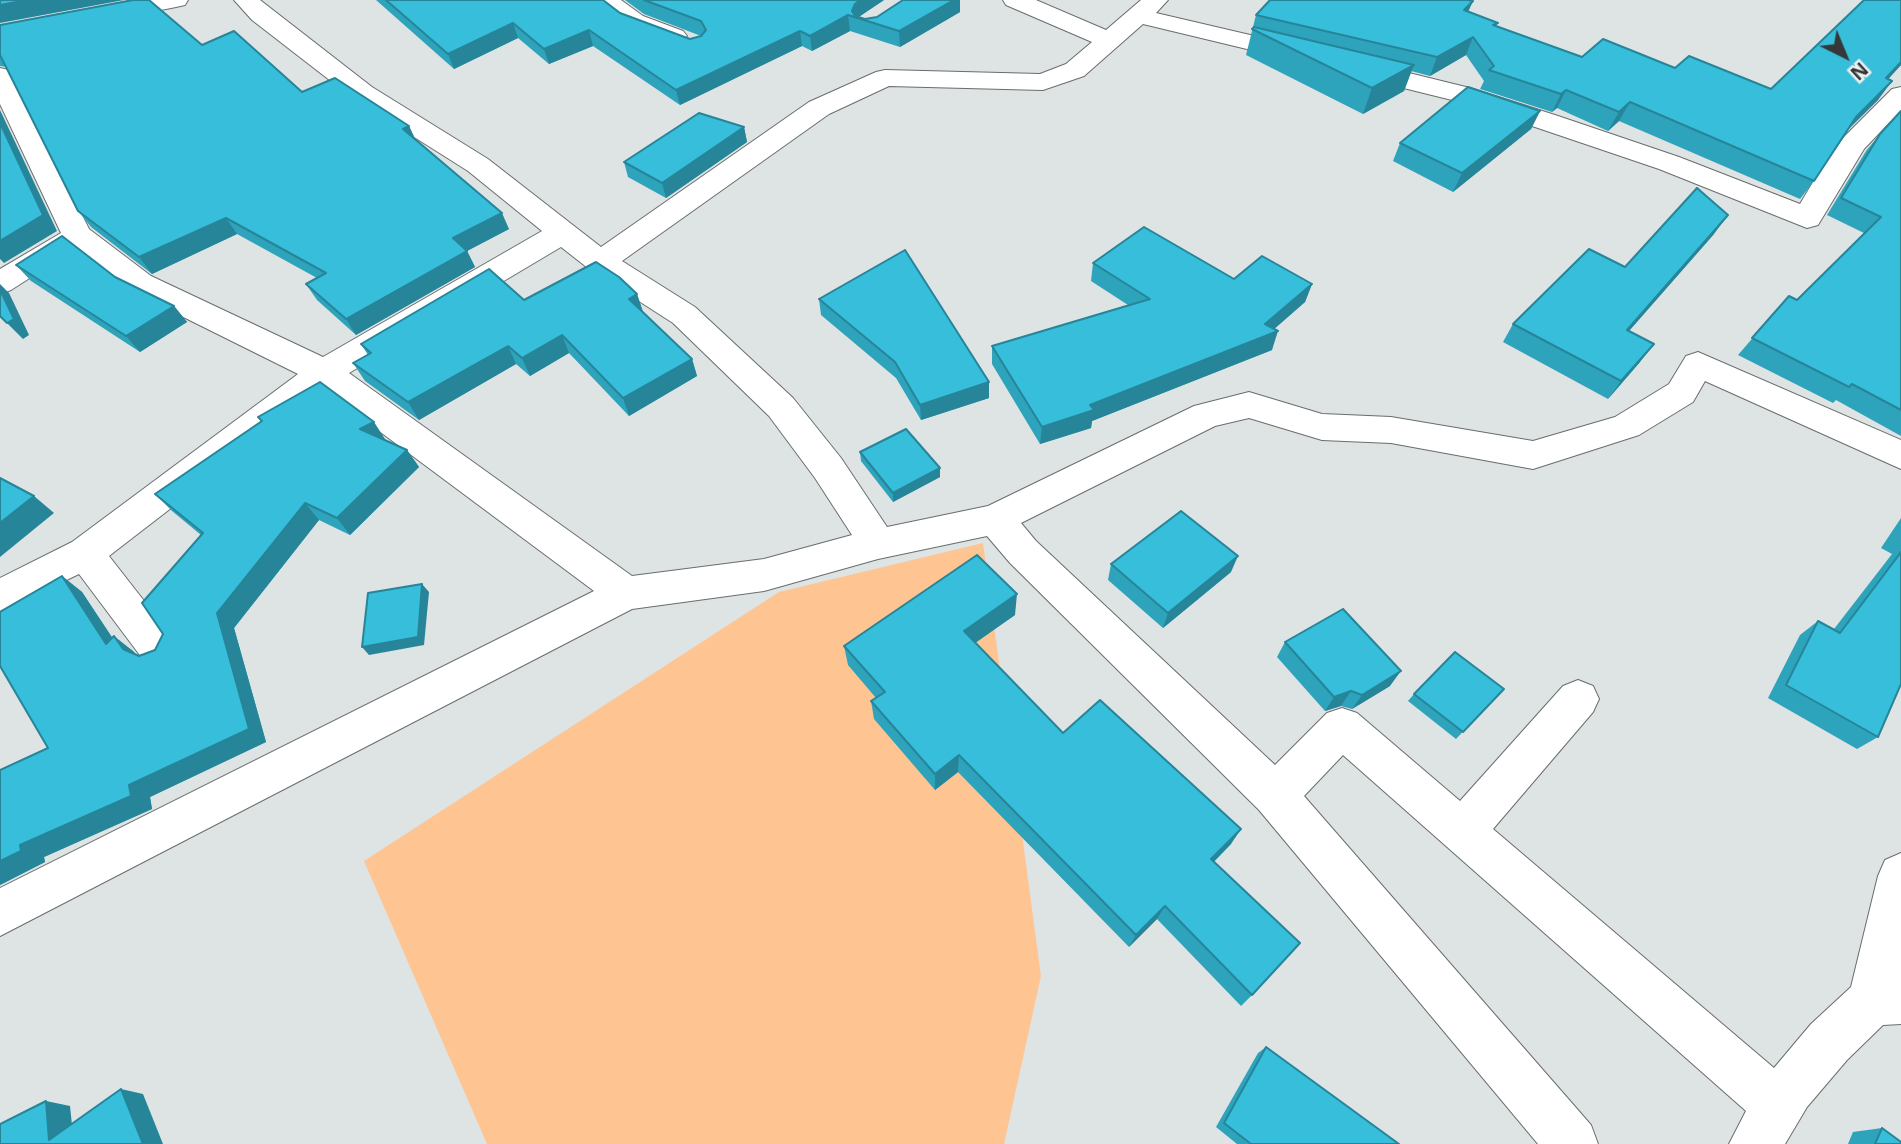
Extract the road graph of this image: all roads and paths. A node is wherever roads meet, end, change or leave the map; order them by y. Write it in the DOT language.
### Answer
graph roads {
  1 [pos="176,0"];
  2 [pos="246,0"];
  3 [pos="605,0"];
  4 [pos="1015,0"];
  5 [pos="1147,8"];
  6 [pos="0,34"];
  7 [pos="1108,40"];
  8 [pos="694,44"];
  9 [pos="0,76"];
  10 [pos="1901,95"];
  11 [pos="562,233"];
  12 [pos="77,235"];
  13 [pos="600,262"];
  14 [pos="0,283"];
  15 [pos="324,372"];
  16 [pos="1901,455"];
  17 [pos="995,519"];
  18 [pos="878,544"];
  19 [pos="85,553"];
  20 [pos="626,593"];
  21 [pos="0,596"];
  22 [pos="159,650"];
  23 [pos="1578,699"];
  24 [pos="1275,795"];
  25 [pos="1462,832"];
  26 [pos="1901,876"];
  27 [pos="0,913"];
  28 [pos="1886,1000"];
  29 [pos="1767,1125"];
  30 [pos="1572,1144"];
  1 -- 6 [label="street"];
  2 -- 11 [label="street"];
  3 -- 8 [label="street"];
  4 -- 7 [label="street"];
  5 -- 7 [label="street"];
  5 -- 10 [label="street"];
  7 -- 13 [label="street"];
  9 -- 12 [label="street"];
  11 -- 13 [label="street"];
  11 -- 15 [label="street"];
  12 -- 14 [label="street"];
  12 -- 15 [label="street"];
  13 -- 18 [label="street"];
  15 -- 19 [label="street"];
  15 -- 20 [label="street"];
  16 -- 17 [label="street"];
  17 -- 18 [label="street"];
  17 -- 24 [label="street"];
  18 -- 20 [label="street"];
  19 -- 21 [label="street"];
  19 -- 22 [label="street"];
  20 -- 27 [label="street"];
  23 -- 25 [label="street"];
  24 -- 25 [label="street"];
  24 -- 30 [label="street"];
  25 -- 29 [label="street"];
  26 -- 28 [label="street"];
  28 -- 29 [label="street"];
}
